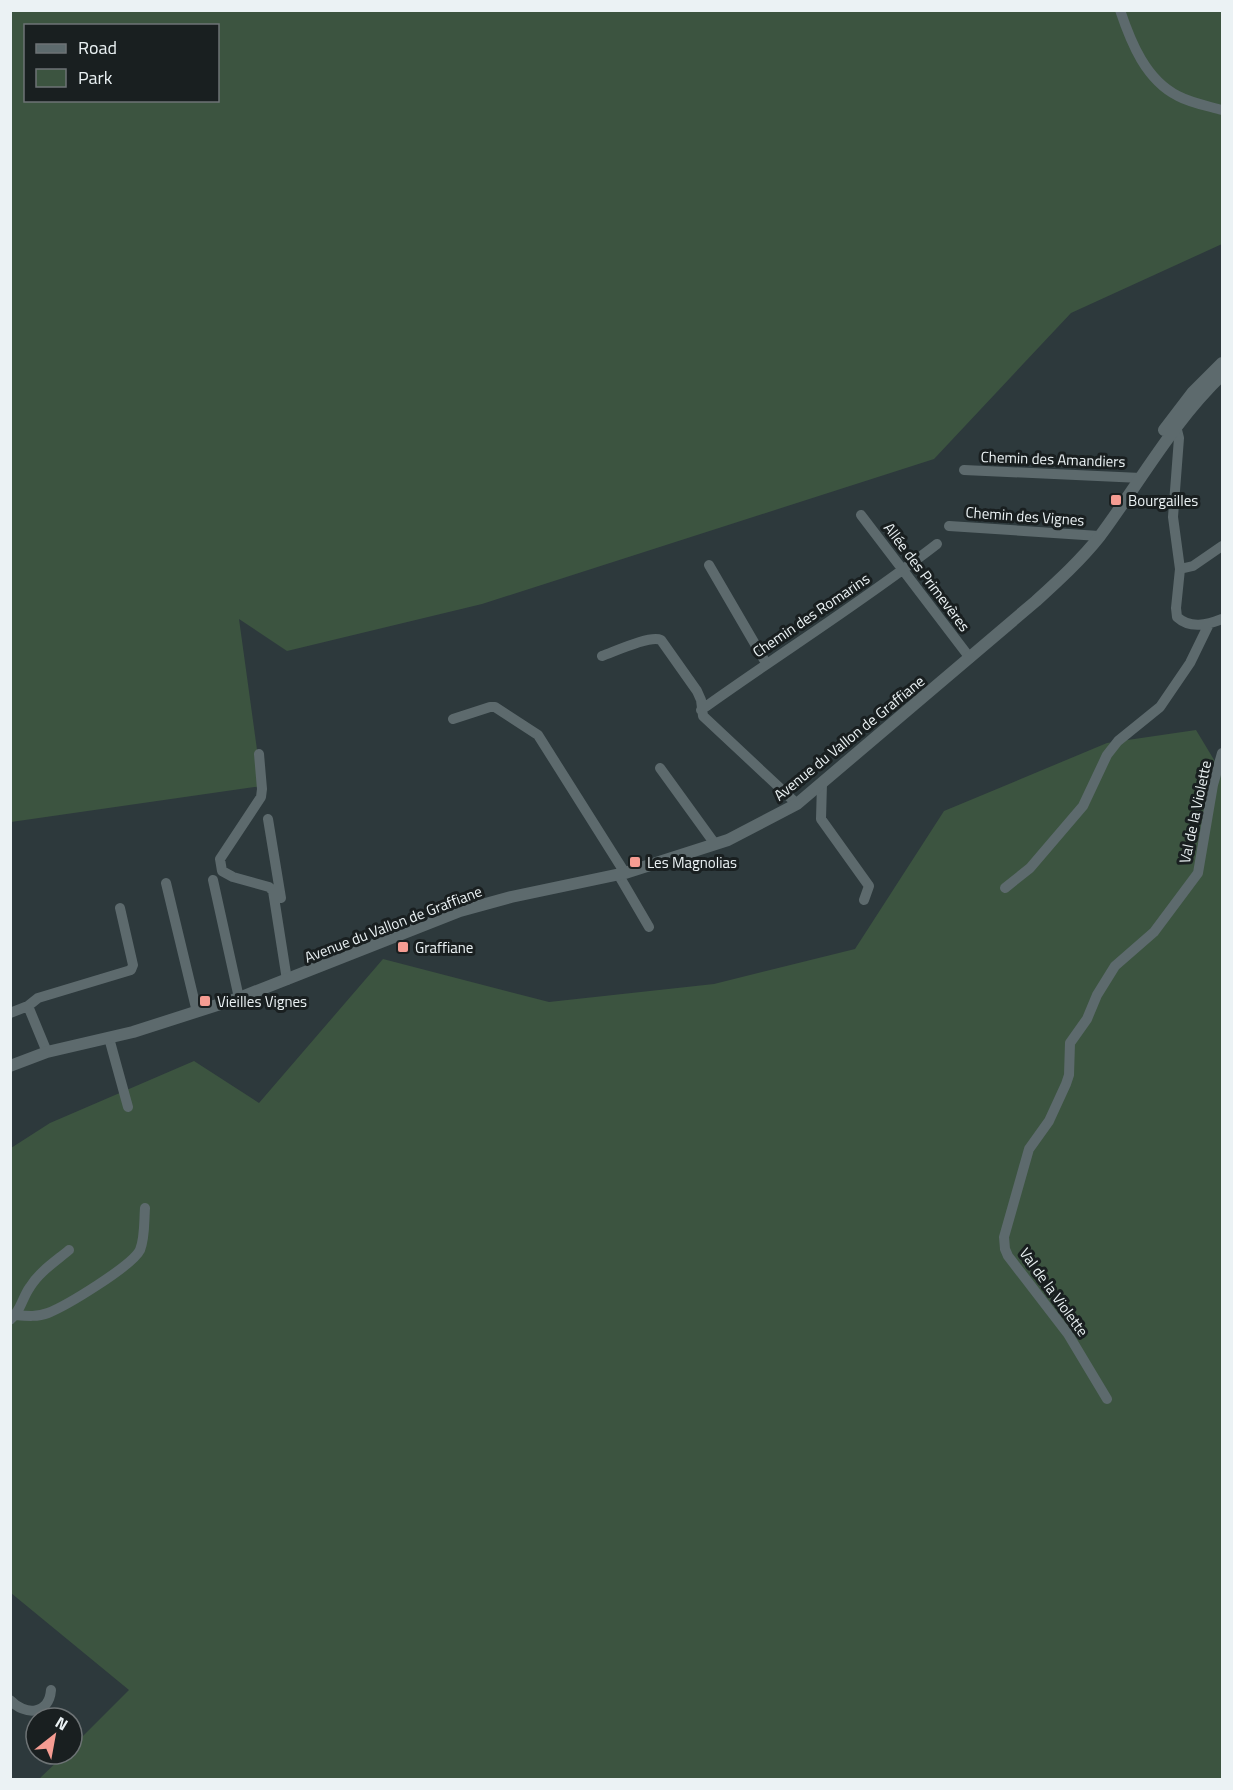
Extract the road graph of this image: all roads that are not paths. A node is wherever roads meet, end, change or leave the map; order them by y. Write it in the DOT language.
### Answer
graph roads {
  1 [pos="1119,10"];
  2 [pos="1222,110"];
  3 [pos="1222,363"];
  4 [pos="1222,375"];
  5 [pos="1173,424"];
  6 [pos="964,470"];
  7 [pos="1138,478"];
  8 [pos="861,515"];
  9 [pos="949,526"];
  10 [pos="1099,536"];
  11 [pos="937,544"];
  12 [pos="1222,546"];
  13 [pos="709,566"];
  14 [pos="1180,569"];
  15 [pos="902,571"];
  16 [pos="1222,619"];
  17 [pos="1209,624"];
  18 [pos="602,656"];
  19 [pos="970,658"];
  20 [pos="766,663"];
  21 [pos="701,710"];
  22 [pos="453,719"];
  23 [pos="1222,753"];
  24 [pos="259,754"];
  25 [pos="660,768"];
  26 [pos="822,783"];
  27 [pos="796,804"];
  28 [pos="268,819"];
  29 [pos="715,844"];
  30 [pos="622,874"];
  31 [pos="213,880"];
  32 [pos="166,883"];
  33 [pos="1005,888"];
  34 [pos="864,900"];
  35 [pos="120,908"];
  36 [pos="649,927"];
  37 [pos="290,978"];
  38 [pos="240,998"];
  39 [pos="28,1006"];
  40 [pos="197,1012"];
  41 [pos="10,1013"];
  42 [pos="109,1038"];
  43 [pos="46,1052"];
  44 [pos="10,1066"];
  45 [pos="128,1107"];
  46 [pos="145,1208"];
  47 [pos="69,1250"];
  48 [pos="13,1318"];
  49 [pos="1107,1399"];
  50 [pos="51,1690"];
  51 [pos="10,1700"];
  1 -- 2 [label="street"];
  3 -- 5 [label="street, Avenue du Vallon de Graffiane"];
  4 -- 5 [label="street, Avenue du Vallon de Graffiane"];
  5 -- 7 [label="street, Avenue du Vallon de Graffiane"];
  5 -- 14 [label="street"];
  6 -- 7 [label="street, Chemin des Amandiers"];
  7 -- 10 [label="street, Avenue du Vallon de Graffiane"];
  8 -- 15 [label="street, Allée des Primevères"];
  9 -- 10 [label="street, Chemin des Vignes"];
  10 -- 19 [label="street, Avenue du Vallon de Graffiane"];
  11 -- 15 [label="street, Chemin des Romarins"];
  12 -- 14 [label="street"];
  13 -- 20 [label="street"];
  14 -- 17 [label="street"];
  15 -- 19 [label="street, Allée des Primevères"];
  15 -- 20 [label="street, Chemin des Romarins"];
  16 -- 17 [label="street"];
  17 -- 33 [label="street"];
  18 -- 21 [label="street"];
  19 -- 26 [label="street, Avenue du Vallon de Graffiane"];
  20 -- 21 [label="street, Chemin des Romarins"];
  21 -- 27 [label="street"];
  22 -- 30 [label="street"];
  23 -- 49 [label="street, Val de la Violette"];
  24 -- 37 [label="street"];
  25 -- 29 [label="street"];
  26 -- 27 [label="street, Avenue du Vallon de Graffiane"];
  26 -- 34 [label="street"];
  27 -- 29 [label="street, Avenue du Vallon de Graffiane"];
  28 -- 37 [label="street"];
  29 -- 30 [label="street, Avenue du Vallon de Graffiane"];
  30 -- 36 [label="street"];
  30 -- 37 [label="street, Avenue du Vallon de Graffiane"];
  31 -- 38 [label="street"];
  32 -- 40 [label="street"];
  35 -- 39 [label="street"];
  37 -- 38 [label="street, Avenue du Vallon de Graffiane"];
  38 -- 40 [label="street, Avenue du Vallon de Graffiane"];
  39 -- 41 [label="street"];
  39 -- 43 [label="street"];
  40 -- 42 [label="street, Avenue du Vallon de Graffiane"];
  42 -- 43 [label="street, Avenue du Vallon de Graffiane"];
  42 -- 45 [label="street"];
  43 -- 44 [label="street, Avenue du Vallon de Graffiane"];
  46 -- 48 [label="street"];
  47 -- 48 [label="street"];
  50 -- 51 [label="street"];
}
